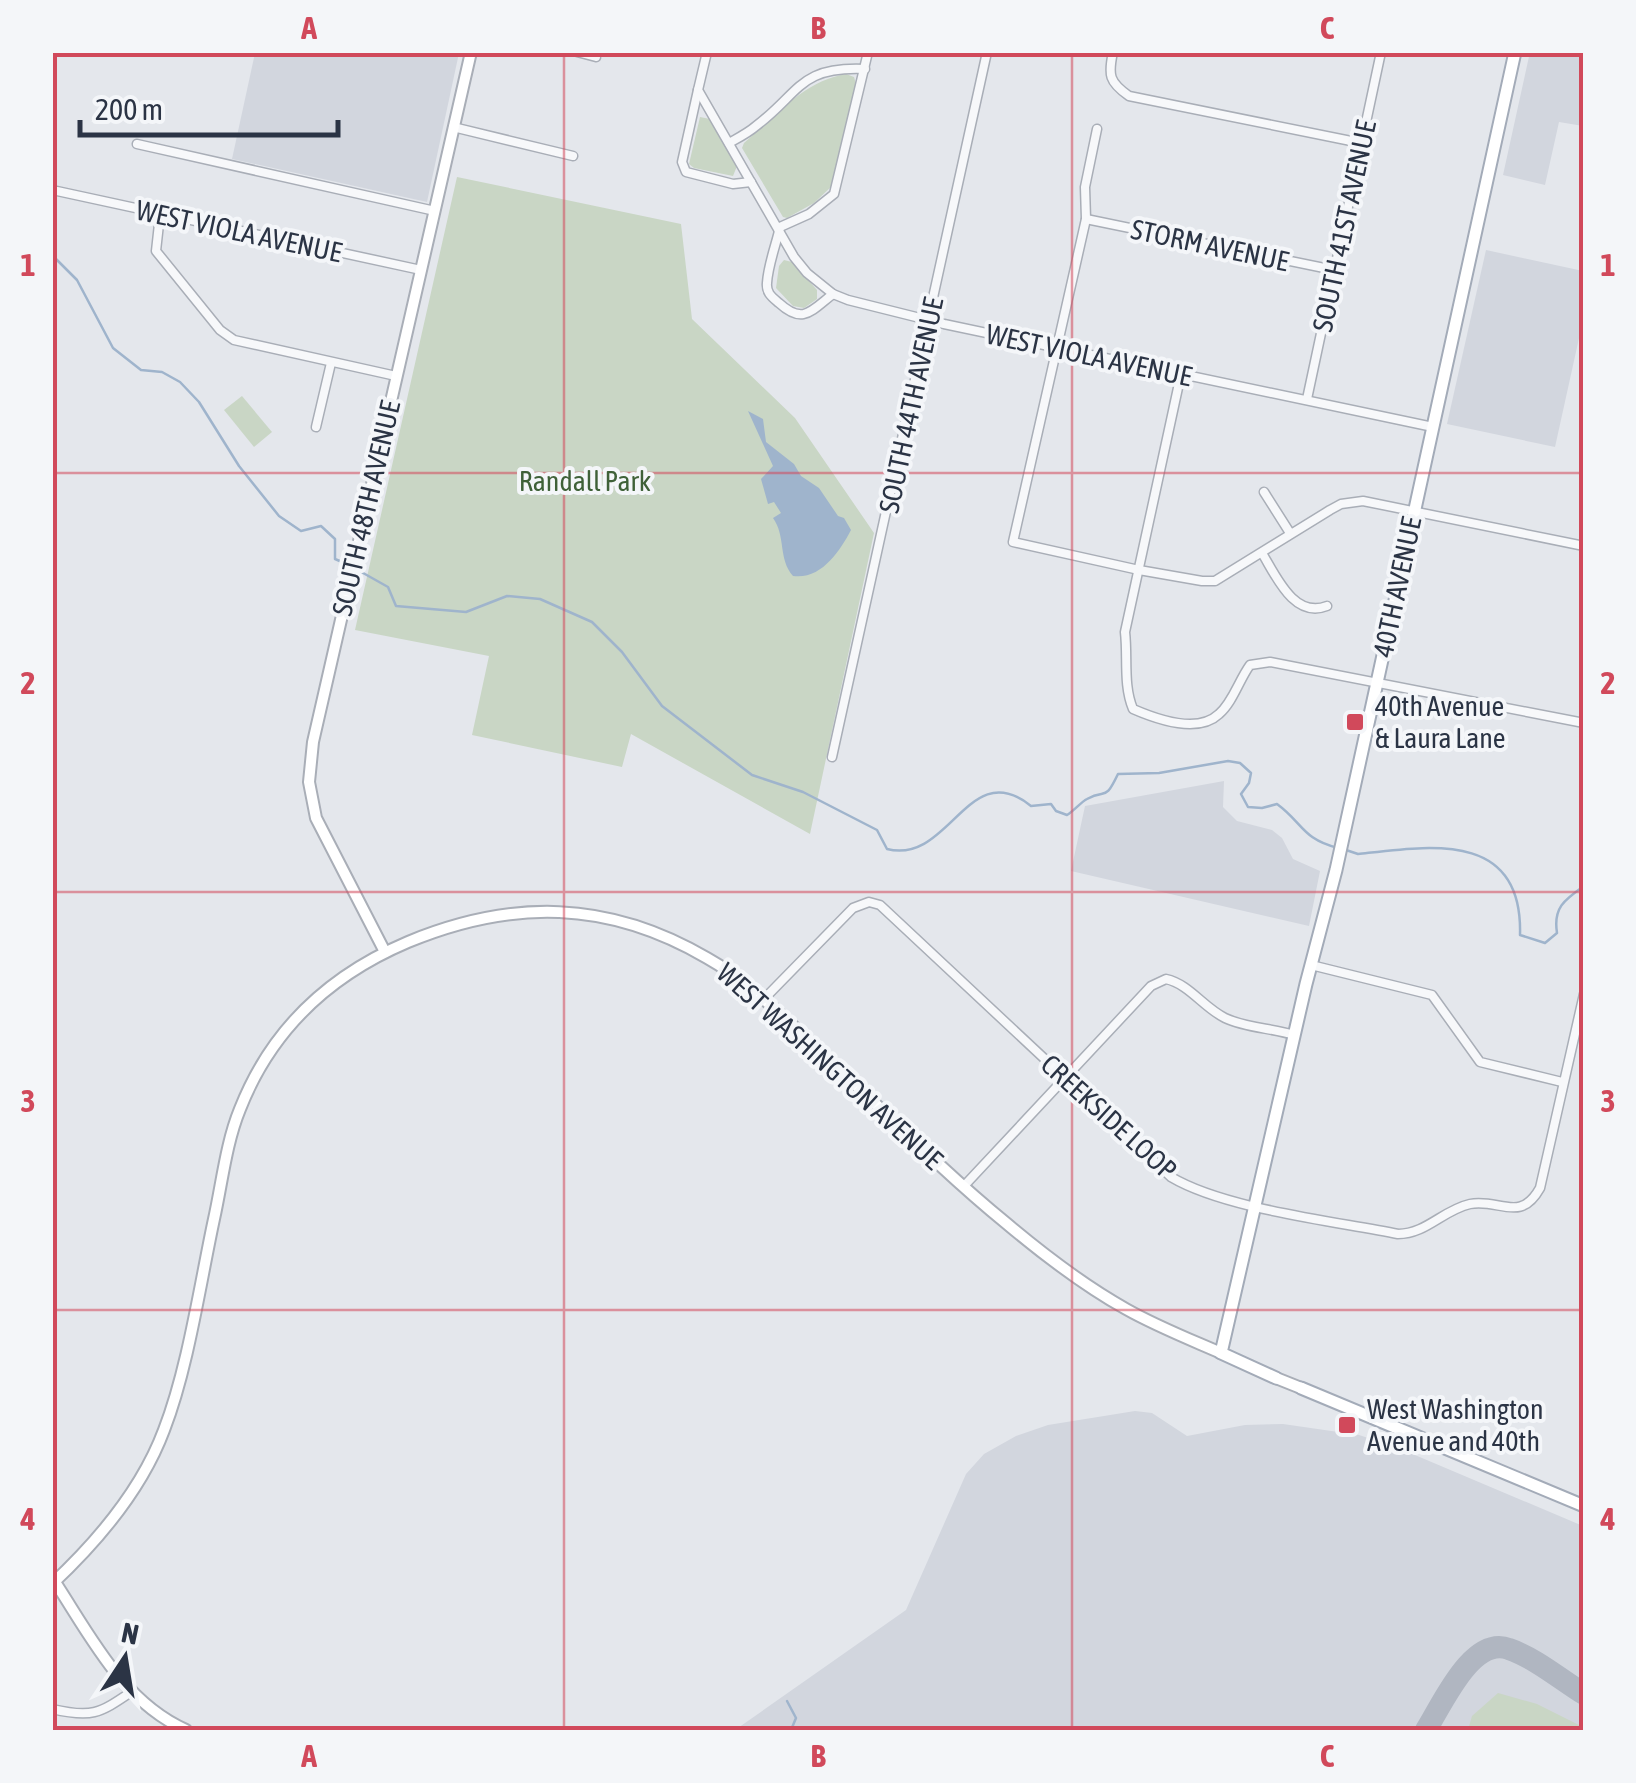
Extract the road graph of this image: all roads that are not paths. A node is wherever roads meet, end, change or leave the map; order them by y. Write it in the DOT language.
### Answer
graph roads {
  1 [pos="471,52"];
  2 [pos="577,52"];
  3 [pos="707,52"];
  4 [pos="868,52"];
  5 [pos="987,52"];
  6 [pos="1114,52"];
  7 [pos="1382,52"];
  8 [pos="1515,52"];
  9 [pos="596,57"];
  10 [pos="865,69"];
  11 [pos="698,90"];
  12 [pos="454,126"];
  13 [pos="1097,129"];
  14 [pos="137,144"];
  15 [pos="729,144"];
  16 [pos="1362,144"];
  17 [pos="574,156"];
  18 [pos="751,182"];
  19 [pos="57,191"];
  20 [pos="434,211"];
  21 [pos="160,215"];
  22 [pos="1086,218"];
  23 [pos="780,227"];
  24 [pos="421,270"];
  25 [pos="1334,270"];
  26 [pos="833,294"];
  27 [pos="930,319"];
  28 [pos="1058,347"];
  29 [pos="331,362"];
  30 [pos="1181,374"];
  31 [pos="396,376"];
  32 [pos="1307,399"];
  33 [pos="316,427"];
  34 [pos="1433,427"];
  35 [pos="1264,492"];
  36 [pos="1414,510"];
  37 [pos="1290,533"];
  38 [pos="1584,546"];
  39 [pos="1262,553"];
  40 [pos="1139,570"];
  41 [pos="1326,606"];
  42 [pos="1376,682"];
  43 [pos="1584,723"];
  44 [pos="832,758"];
  45 [pos="385,952"];
  46 [pos="1310,966"];
  47 [pos="1584,994"];
  48 [pos="764,999"];
  49 [pos="1294,1035"];
  50 [pos="1065,1078"];
  51 [pos="1562,1082"];
  52 [pos="964,1186"];
  53 [pos="1256,1206"];
  54 [pos="1220,1353"];
  55 [pos="1276,1378"];
  56 [pos="1301,1388"];
  57 [pos="1584,1506"];
  58 [pos="54,1583"];
  59 [pos="131,1692"];
  60 [pos="52,1709"];
  61 [pos="182,1730"];
  1 -- 12 [label="main road, SOUTH 48TH AVENUE"];
  2 -- 9 [label="street"];
  3 -- 11 [label="street"];
  4 -- 10 [label="street"];
  5 -- 27 [label="street, SOUTH 44TH AVENUE"];
  6 -- 16 [label="street"];
  7 -- 16 [label="street, SOUTH 41ST AVENUE"];
  8 -- 34 [label="main road, 40TH AVENUE"];
  10 -- 15 [label="street"];
  10 -- 23 [label="street"];
  11 -- 15 [label="street"];
  11 -- 18 [label="street"];
  12 -- 17 [label="street"];
  12 -- 20 [label="main road, SOUTH 48TH AVENUE"];
  13 -- 22 [label="street"];
  14 -- 20 [label="street"];
  15 -- 18 [label="street"];
  16 -- 25 [label="street, SOUTH 41ST AVENUE"];
  18 -- 23 [label="street"];
  19 -- 21 [label="street, WEST VIOLA AVENUE"];
  20 -- 24 [label="main road, SOUTH 48TH AVENUE"];
  21 -- 24 [label="street, WEST VIOLA AVENUE"];
  21 -- 29 [label="street"];
  22 -- 25 [label="street, STORM AVENUE"];
  22 -- 28 [label="street"];
  23 -- 26 [label="street"];
  23 -- 26 [label="street"];
  24 -- 31 [label="main road, SOUTH 48TH AVENUE"];
  25 -- 32 [label="street, SOUTH 41ST AVENUE"];
  26 -- 27 [label="street, WEST VIOLA AVENUE"];
  27 -- 28 [label="street, WEST VIOLA AVENUE"];
  27 -- 44 [label="street, SOUTH 44TH AVENUE"];
  28 -- 30 [label="street, WEST VIOLA AVENUE"];
  28 -- 40 [label="street"];
  29 -- 31 [label="street"];
  29 -- 33 [label="street"];
  30 -- 32 [label="street, WEST VIOLA AVENUE"];
  30 -- 40 [label="street"];
  31 -- 45 [label="main road, SOUTH 48TH AVENUE"];
  32 -- 34 [label="street, WEST VIOLA AVENUE"];
  34 -- 36 [label="main road, 40TH AVENUE"];
  35 -- 37 [label="street"];
  36 -- 37 [label="street"];
  36 -- 38 [label="street"];
  36 -- 42 [label="main road, 40TH AVENUE"];
  37 -- 39 [label="street"];
  39 -- 40 [label="street"];
  39 -- 41 [label="street"];
  40 -- 42 [label="street"];
  42 -- 43 [label="street"];
  42 -- 46 [label="main road, 40TH AVENUE"];
  45 -- 48 [label="main road, WEST WASHINGTON AVENUE"];
  45 -- 58 [label="main road, WEST WASHINGTON AVENUE"];
  46 -- 49 [label="main road, 40TH AVENUE"];
  46 -- 51 [label="street"];
  47 -- 51 [label="street, CREEKSIDE LOOP"];
  48 -- 50 [label="street, CREEKSIDE LOOP"];
  48 -- 52 [label="main road, WEST WASHINGTON AVENUE"];
  49 -- 50 [label="street"];
  49 -- 53 [label="main road, 40TH AVENUE"];
  50 -- 52 [label="street"];
  50 -- 53 [label="street, CREEKSIDE LOOP"];
  51 -- 53 [label="street, CREEKSIDE LOOP"];
  52 -- 54 [label="main road, WEST WASHINGTON AVENUE"];
  53 -- 54 [label="main road, 40TH AVENUE"];
  54 -- 55 [label="main road, WEST WASHINGTON AVENUE"];
  55 -- 56 [label="main road, WEST WASHINGTON AVENUE"];
  56 -- 57 [label="main road, WEST WASHINGTON AVENUE"];
  58 -- 59 [label="main road"];
  59 -- 60 [label="street"];
  59 -- 61 [label="main road"];
}
